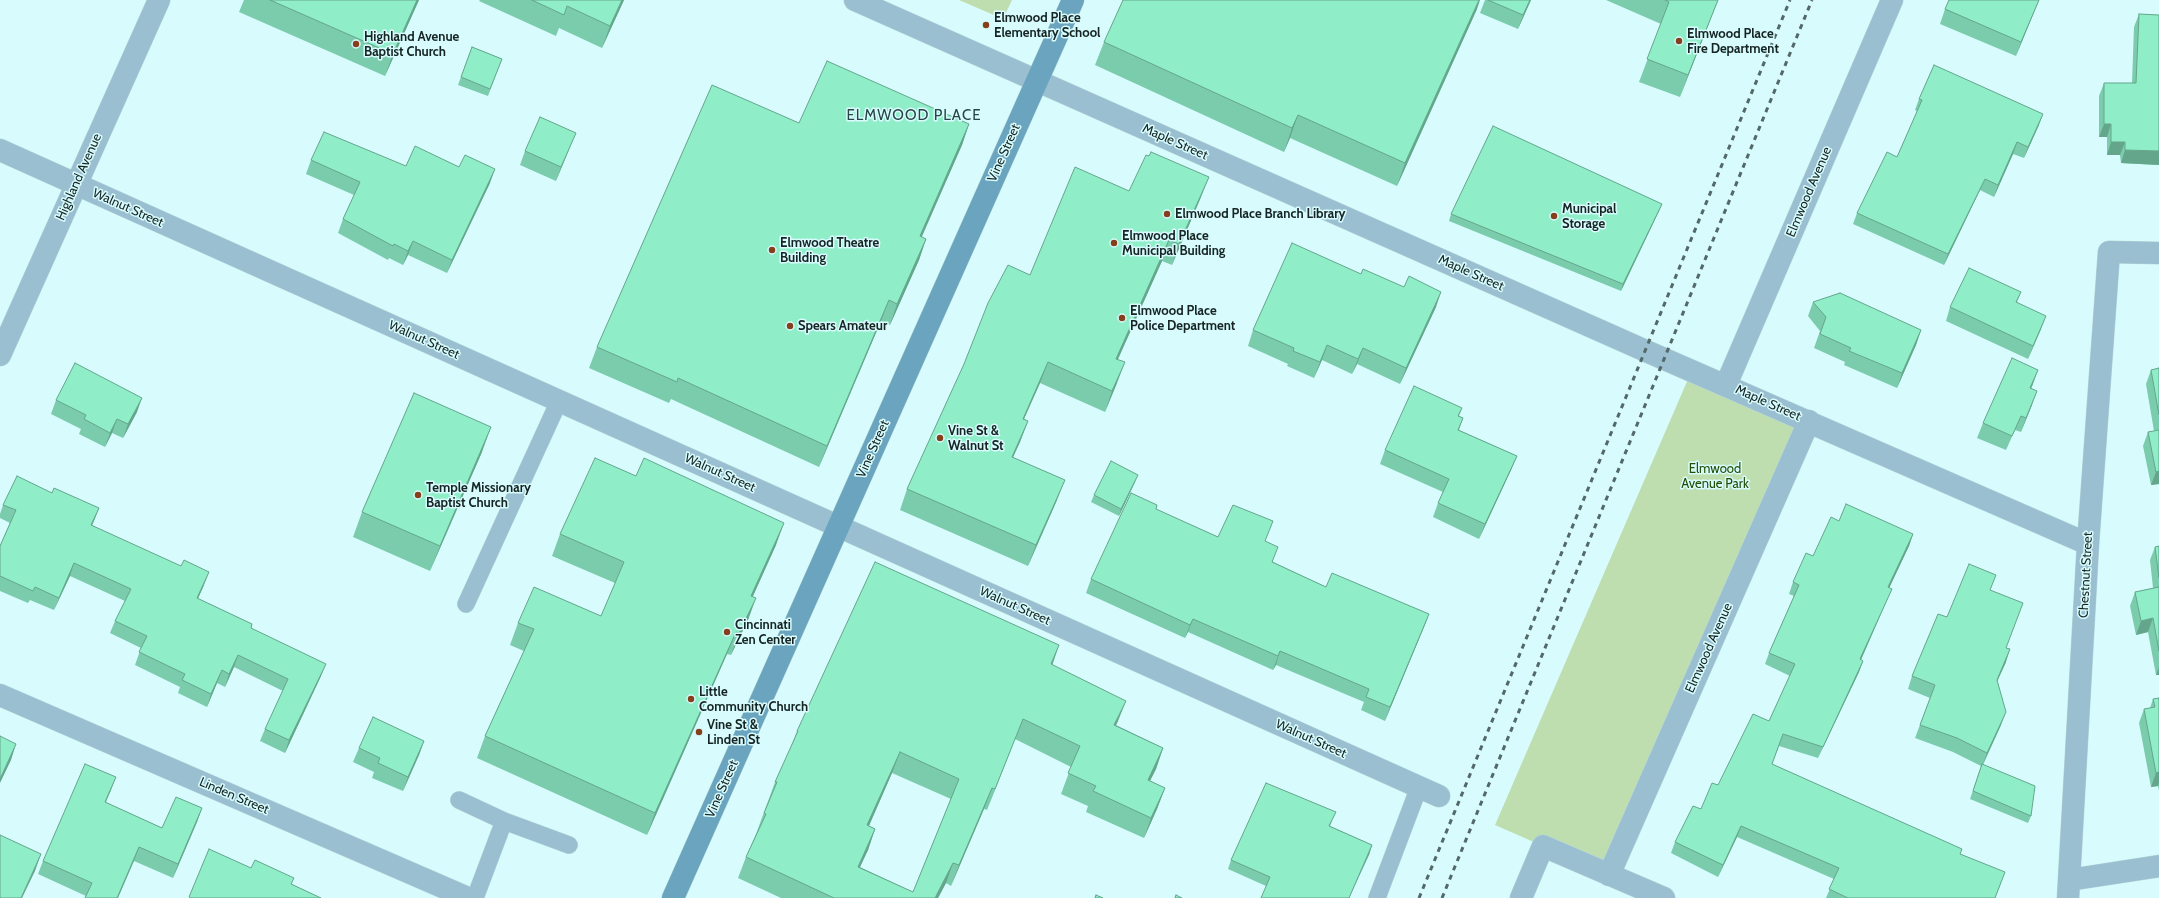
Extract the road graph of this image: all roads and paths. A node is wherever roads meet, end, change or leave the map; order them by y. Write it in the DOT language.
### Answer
graph roads {
  1 [pos="159,0"];
  2 [pos="855,0"];
  3 [pos="1073,0"];
  4 [pos="1892,0"];
  5 [pos="1036,80"];
  6 [pos="0,150"];
  7 [pos="76,184"];
  8 [pos="2159,252"];
  9 [pos="0,355"];
  10 [pos="1726,385"];
  11 [pos="559,401"];
  12 [pos="1809,421"];
  13 [pos="839,527"];
  14 [pos="2088,544"];
  15 [pos="466,604"];
  16 [pos="0,695"];
  17 [pos="1419,787"];
  18 [pos="1439,796"];
  19 [pos="459,800"];
  20 [pos="504,821"];
  21 [pos="570,845"];
  22 [pos="2159,866"];
  23 [pos="1609,875"];
  24 [pos="2068,889"];
  25 [pos="468,898"];
  26 [pos="475,898"];
  27 [pos="673,898"];
  28 [pos="1377,898"];
  29 [pos="1521,898"];
  30 [pos="1664,898"];
  1 -- 7 [label="street, Highland Avenue"];
  2 -- 5 [label="street, Maple Street"];
  3 -- 5 [label="main road, Vine Street"];
  4 -- 10 [label="street, Elmwood Avenue"];
  5 -- 10 [label="street, Maple Street"];
  5 -- 13 [label="main road, Vine Street"];
  6 -- 7 [label="street, Walnut Street"];
  7 -- 9 [label="street, Highland Avenue"];
  7 -- 11 [label="street, Walnut Street"];
  8 -- 14 [label="street, Chestnut Street"];
  10 -- 12 [label="street, Maple Street"];
  11 -- 13 [label="street, Walnut Street"];
  11 -- 15 [label="lane"];
  12 -- 14 [label="street, Maple Street"];
  12 -- 23 [label="street, Elmwood Avenue"];
  13 -- 17 [label="street, Walnut Street"];
  13 -- 27 [label="main road, Vine Street"];
  14 -- 24 [label="street, Chestnut Street"];
  16 -- 25 [label="street, Linden Street"];
  17 -- 18 [label="street, Walnut Street"];
  17 -- 28 [label="lane"];
  19 -- 20 [label="lane"];
  20 -- 21 [label="lane"];
  20 -- 26 [label="lane"];
  22 -- 24 [label="street"];
  23 -- 29 [label="street"];
  23 -- 30 [label="street"];
}
